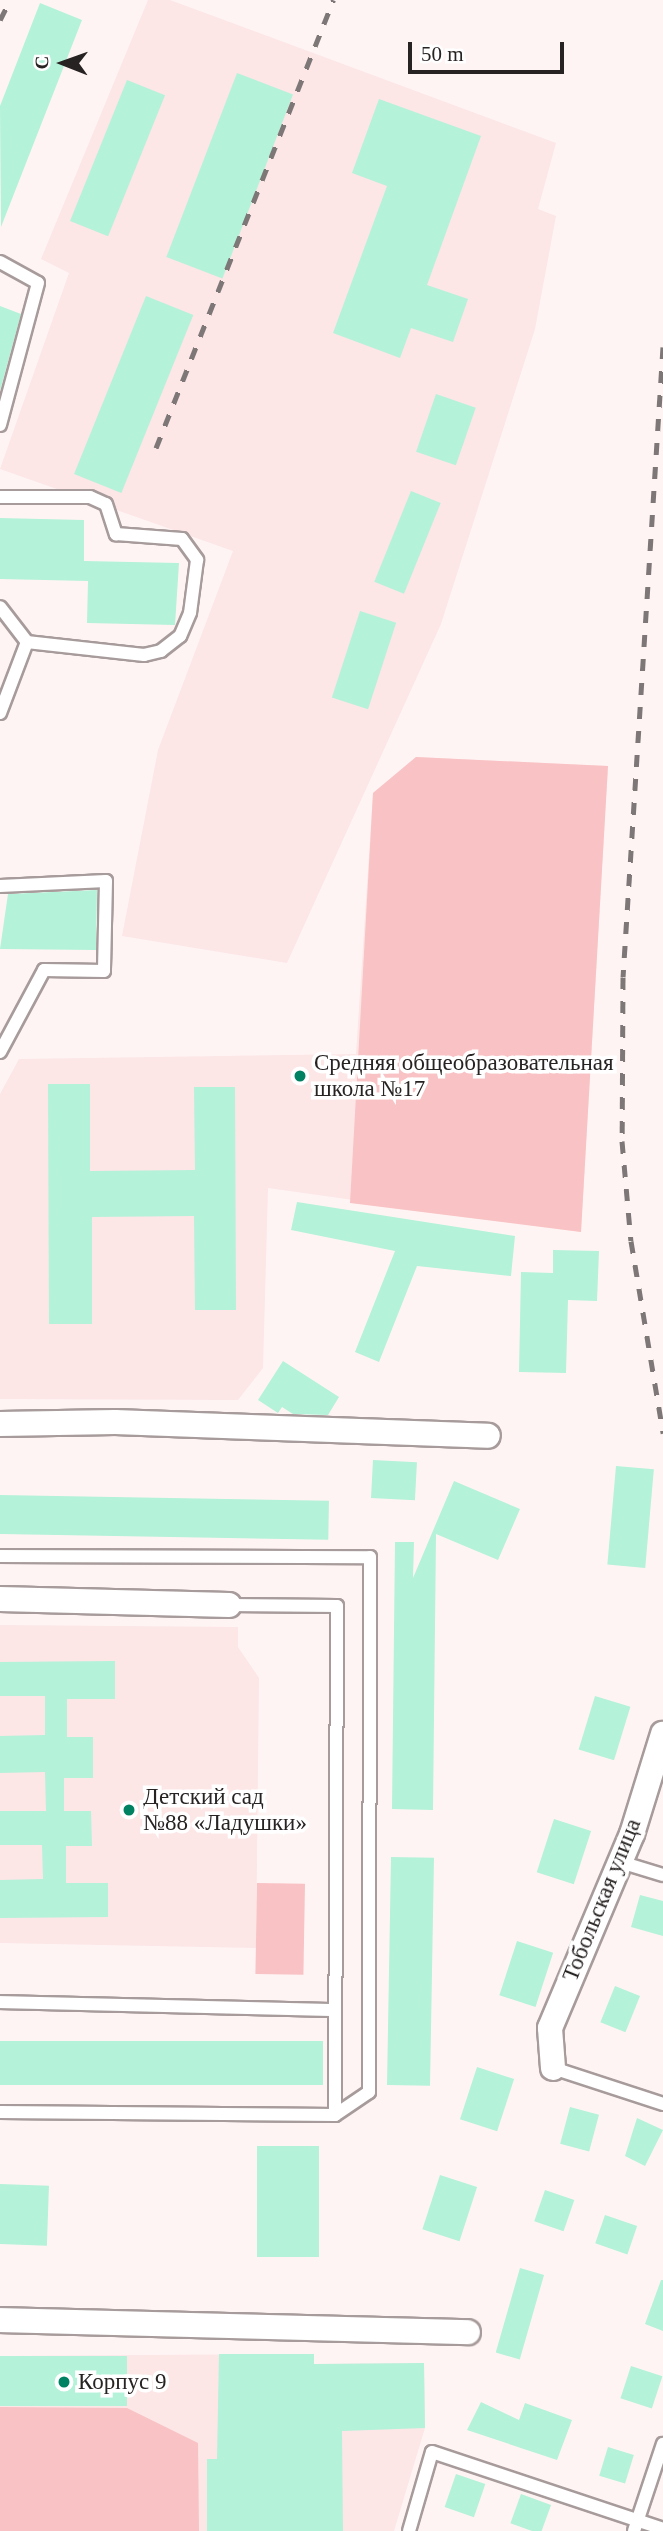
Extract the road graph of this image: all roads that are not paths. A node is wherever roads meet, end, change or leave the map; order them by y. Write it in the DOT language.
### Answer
graph roads {
  1 [pos="0,262"];
  2 [pos="0,425"];
  3 [pos="0,497"];
  4 [pos="0,607"];
  5 [pos="27,642"];
  6 [pos="0,713"];
  7 [pos="0,886"];
  8 [pos="0,1052"];
  9 [pos="0,1424"];
  10 [pos="488,1436"];
  11 [pos="0,1556"];
  12 [pos="0,1599"];
  13 [pos="229,1605"];
  14 [pos="663,1734"];
  15 [pos="617,1861"];
  16 [pos="663,1875"];
  17 [pos="0,2002"];
  18 [pos="335,2010"];
  19 [pos="553,2068"];
  20 [pos="663,2104"];
  21 [pos="0,2112"];
  22 [pos="335,2115"];
  23 [pos="0,2320"];
  24 [pos="468,2332"];
  25 [pos="663,2444"];
  26 [pos="635,2526"];
  27 [pos="663,2529"];
  28 [pos="409,2531"];
  1 -- 2 [label="lane"];
  3 -- 5 [label="lane"];
  4 -- 5 [label="lane"];
  5 -- 6 [label="lane"];
  7 -- 8 [label="lane"];
  9 -- 10 [label="street"];
  11 -- 22 [label="lane"];
  12 -- 13 [label="street"];
  13 -- 18 [label="lane"];
  14 -- 15 [label="street, Тобольская улица"];
  15 -- 16 [label="lane"];
  15 -- 19 [label="street, Тобольская улица"];
  17 -- 18 [label="lane"];
  18 -- 22 [label="lane"];
  19 -- 20 [label="lane"];
  21 -- 22 [label="lane"];
  23 -- 24 [label="street"];
  25 -- 26 [label="lane"];
  26 -- 27 [label="lane"];
  26 -- 28 [label="lane"];
}
